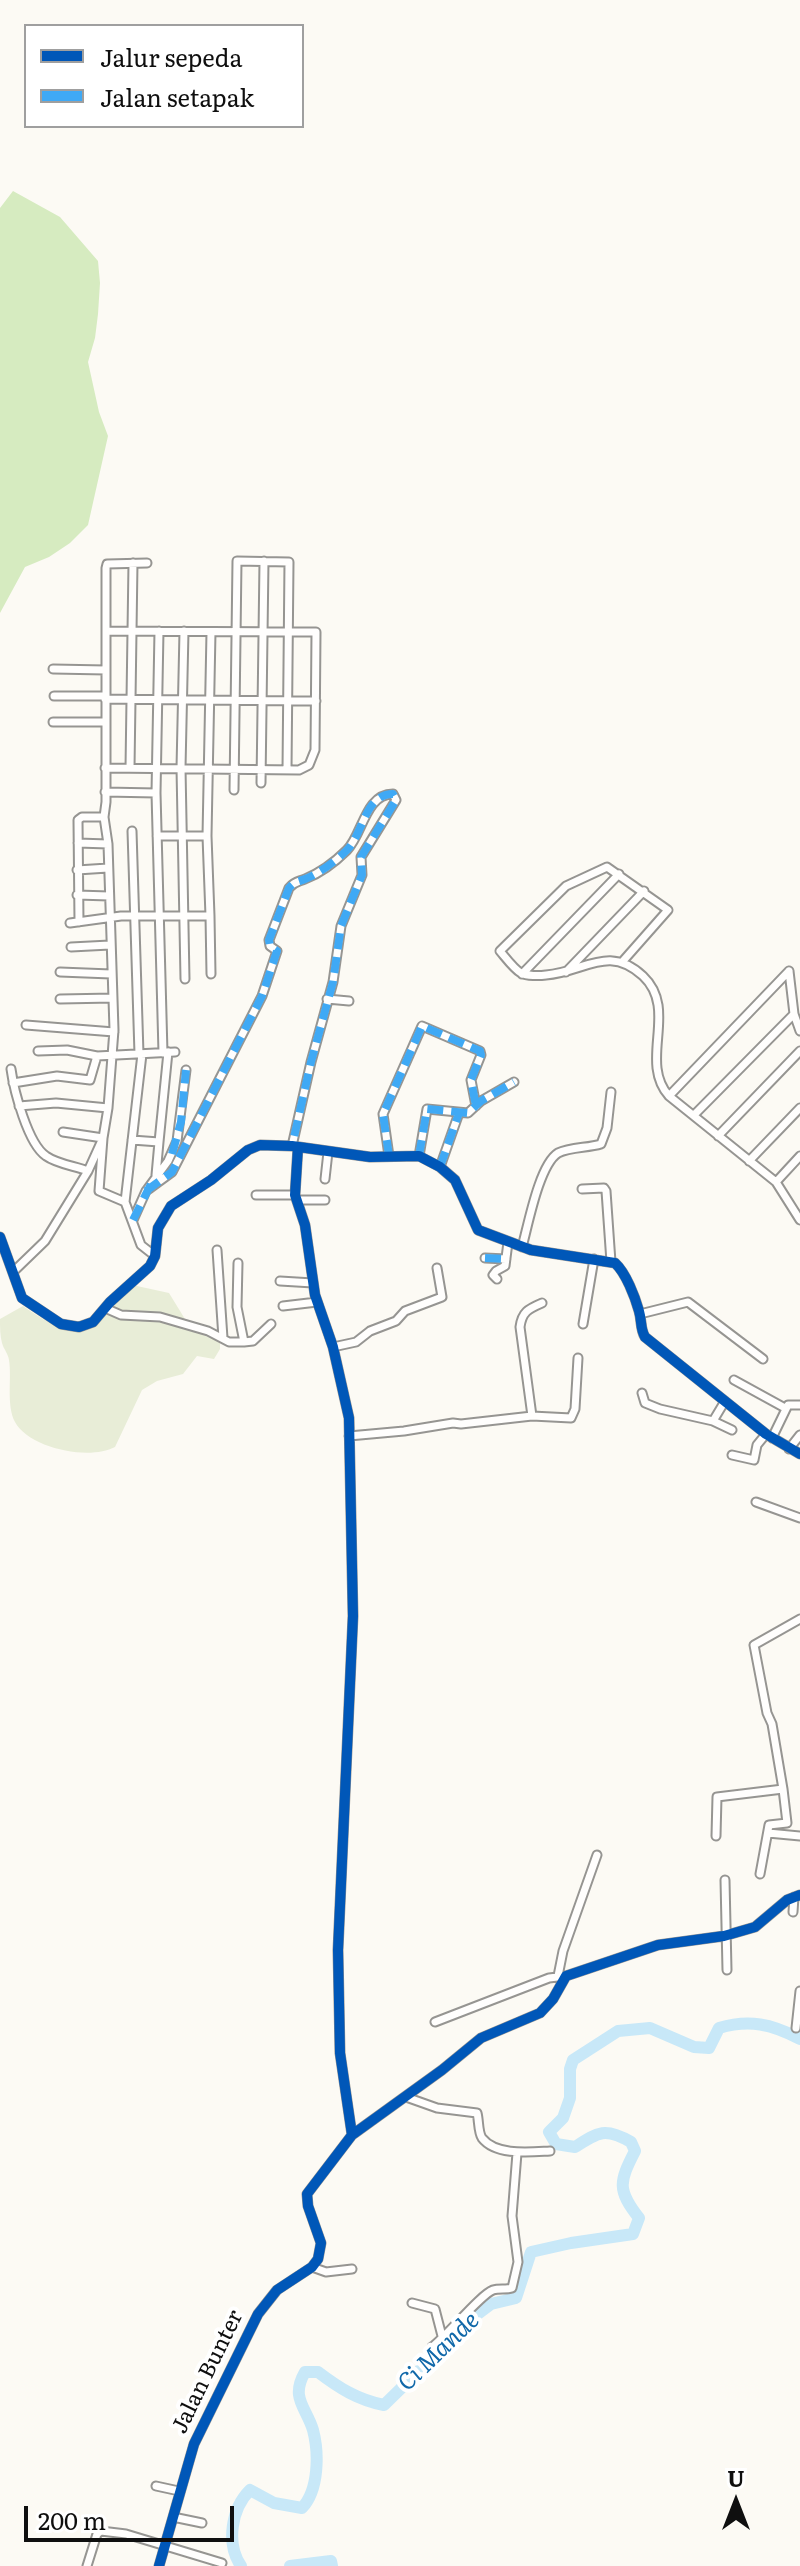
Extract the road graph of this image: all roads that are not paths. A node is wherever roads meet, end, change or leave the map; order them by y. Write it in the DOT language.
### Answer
graph roads {
  1 [pos="264,561"];
  2 [pos="133,563"];
  3 [pos="147,563"];
  4 [pos="106,631"];
  5 [pos="159,631"];
  6 [pos="184,631"];
  7 [pos="133,632"];
  8 [pos="211,632"];
  9 [pos="236,632"];
  10 [pos="263,632"];
  11 [pos="288,632"];
  12 [pos="53,669"];
  13 [pos="106,670"];
  14 [pos="54,696"];
  15 [pos="105,698"];
  16 [pos="132,699"];
  17 [pos="157,700"];
  18 [pos="183,700"];
  19 [pos="236,700"];
  20 [pos="262,700"];
  21 [pos="288,700"];
  22 [pos="208,701"];
  23 [pos="316,701"];
  24 [pos="53,722"];
  25 [pos="105,722"];
  26 [pos="105,768"];
  27 [pos="130,768"];
  28 [pos="156,768"];
  29 [pos="181,768"];
  30 [pos="208,768"];
  31 [pos="233,768"];
  32 [pos="262,768"];
  33 [pos="287,770"];
  34 [pos="261,783"];
  35 [pos="234,790"];
  36 [pos="105,792"];
  37 [pos="156,793"];
  38 [pos="104,817"];
  39 [pos="132,831"];
  40 [pos="157,836"];
  41 [pos="182,836"];
  42 [pos="207,836"];
  43 [pos="78,843"];
  44 [pos="108,844"];
  45 [pos="108,868"];
  46 [pos="77,870"];
  47 [pos="619,874"];
  48 [pos="644,891"];
  49 [pos="77,895"];
  50 [pos="109,896"];
  51 [pos="158,915"];
  52 [pos="133,916"];
  53 [pos="183,916"];
  54 [pos="210,916"];
  55 [pos="110,919"];
  56 [pos="79,922"];
  57 [pos="70,923"];
  58 [pos="110,945"];
  59 [pos="71,947"];
  60 [pos="535,960"];
  61 [pos="623,961"];
  62 [pos="60,972"];
  63 [pos="565,973"];
  64 [pos="111,974"];
  65 [pos="211,974"];
  66 [pos="522,974"];
  67 [pos="549,975"];
  68 [pos="185,979"];
  69 [pos="113,998"];
  70 [pos="60,999"];
  71 [pos="327,999"];
  72 [pos="349,1001"];
  73 [pos="794,1014"];
  74 [pos="26,1025"];
  75 [pos="800,1031"];
  76 [pos="114,1032"];
  77 [pos="38,1051"];
  78 [pos="800,1051"];
  79 [pos="169,1052"];
  80 [pos="140,1054"];
  81 [pos="97,1056"];
  82 [pos="111,1056"];
  83 [pos="11,1069"];
  84 [pos="186,1070"];
  85 [pos="514,1082"];
  86 [pos="13,1083"];
  87 [pos="611,1092"];
  88 [pos="669,1096"];
  89 [pos="19,1106"];
  90 [pos="476,1106"];
  91 [pos="108,1108"];
  92 [pos="800,1108"];
  93 [pos="459,1113"];
  94 [pos="694,1115"];
  95 [pos="63,1132"];
  96 [pos="718,1136"];
  97 [pos="103,1138"];
  98 [pos="132,1140"];
  99 [pos="159,1142"];
  100 [pos="295,1147"];
  101 [pos="328,1152"];
  102 [pos="389,1156"];
  103 [pos="419,1156"];
  104 [pos="800,1156"];
  105 [pos="749,1161"];
  106 [pos="440,1167"];
  107 [pos="88,1171"];
  108 [pos="156,1178"];
  109 [pos="325,1179"];
  110 [pos="776,1182"];
  111 [pos="582,1189"];
  112 [pos="146,1191"];
  113 [pos="256,1195"];
  114 [pos="296,1197"];
  115 [pos="325,1200"];
  116 [pos="125,1202"];
  117 [pos="133,1220"];
  118 [pos="800,1220"];
  119 [pos="0,1237"];
  120 [pos="508,1242"];
  121 [pos="522,1247"];
  122 [pos="217,1250"];
  123 [pos="155,1256"];
  124 [pos="485,1258"];
  125 [pos="623,1258"];
  126 [pos="506,1259"];
  127 [pos="594,1259"];
  128 [pos="238,1263"];
  129 [pos="613,1263"];
  130 [pos="437,1268"];
  131 [pos="13,1272"];
  132 [pos="497,1279"];
  133 [pos="280,1281"];
  134 [pos="313,1283"];
  135 [pos="317,1302"];
  136 [pos="542,1303"];
  137 [pos="283,1306"];
  138 [pos="105,1308"];
  139 [pos="640,1314"];
  140 [pos="271,1324"];
  141 [pos="583,1324"];
  142 [pos="223,1338"];
  143 [pos="244,1342"];
  144 [pos="333,1347"];
  145 [pos="578,1358"];
  146 [pos="763,1359"];
  147 [pos="734,1380"];
  148 [pos="642,1393"];
  149 [pos="725,1401"];
  150 [pos="800,1405"];
  151 [pos="785,1408"];
  152 [pos="532,1416"];
  153 [pos="713,1421"];
  154 [pos="732,1430"];
  155 [pos="800,1435"];
  156 [pos="349,1436"];
  157 [pos="769,1436"];
  158 [pos="789,1449"];
  159 [pos="800,1454"];
  160 [pos="732,1455"];
  161 [pos="756,1502"];
  162 [pos="800,1518"];
  163 [pos="800,1619"];
  164 [pos="783,1789"];
  165 [pos="768,1833"];
  166 [pos="716,1836"];
  167 [pos="800,1836"];
  168 [pos="597,1855"];
  169 [pos="760,1874"];
  170 [pos="725,1880"];
  171 [pos="797,1896"];
  172 [pos="793,1912"];
  173 [pos="724,1936"];
  174 [pos="727,1970"];
  175 [pos="562,1976"];
  176 [pos="800,1991"];
  177 [pos="435,2022"];
  178 [pos="796,2028"];
  179 [pos="406,2097"];
  180 [pos="352,2135"];
  181 [pos="550,2151"];
  182 [pos="517,2153"];
  183 [pos="312,2267"];
  184 [pos="352,2269"];
  185 [pos="412,2303"];
  186 [pos="443,2340"];
  187 [pos="432,2347"];
  188 [pos="156,2486"];
  189 [pos="179,2491"];
  190 [pos="173,2517"];
  191 [pos="202,2523"];
  192 [pos="165,2545"];
  193 [pos="222,2563"];
  194 [pos="87,2566"];
  195 [pos="159,2566"];
  1 -- 9 [label="street"];
  1 -- 10 [label="street"];
  1 -- 11 [label="street"];
  2 -- 3 [label="street"];
  2 -- 4 [label="street"];
  2 -- 7 [label="street"];
  4 -- 7 [label="street"];
  4 -- 13 [label="street"];
  5 -- 6 [label="street"];
  5 -- 7 [label="street"];
  5 -- 17 [label="street"];
  6 -- 8 [label="street"];
  6 -- 18 [label="street"];
  7 -- 16 [label="street"];
  8 -- 9 [label="street"];
  8 -- 22 [label="street"];
  9 -- 10 [label="street"];
  9 -- 19 [label="street"];
  10 -- 11 [label="street"];
  10 -- 20 [label="street"];
  11 -- 21 [label="street"];
  11 -- 23 [label="street"];
  12 -- 13 [label="street"];
  13 -- 15 [label="street"];
  14 -- 15 [label="street"];
  15 -- 16 [label="street"];
  15 -- 25 [label="street"];
  16 -- 17 [label="street"];
  16 -- 27 [label="street"];
  17 -- 18 [label="street"];
  17 -- 28 [label="street"];
  18 -- 22 [label="street"];
  18 -- 29 [label="street"];
  19 -- 20 [label="street"];
  19 -- 22 [label="street"];
  19 -- 31 [label="street"];
  20 -- 21 [label="street"];
  20 -- 32 [label="street"];
  21 -- 23 [label="street"];
  21 -- 33 [label="street"];
  22 -- 30 [label="street"];
  23 -- 33 [label="street"];
  24 -- 25 [label="street"];
  25 -- 26 [label="street"];
  26 -- 27 [label="street"];
  26 -- 36 [label="street"];
  27 -- 28 [label="street"];
  28 -- 29 [label="street"];
  28 -- 37 [label="street"];
  29 -- 30 [label="street"];
  29 -- 41 [label="street"];
  30 -- 31 [label="street"];
  30 -- 42 [label="street"];
  31 -- 32 [label="street"];
  31 -- 35 [label="street"];
  32 -- 33 [label="street"];
  32 -- 34 [label="street"];
  36 -- 37 [label="street"];
  36 -- 38 [label="street"];
  37 -- 40 [label="street"];
  38 -- 43 [label="street"];
  38 -- 44 [label="street"];
  39 -- 52 [label="street"];
  40 -- 41 [label="street"];
  40 -- 51 [label="street"];
  41 -- 42 [label="street"];
  41 -- 53 [label="street"];
  42 -- 54 [label="street"];
  43 -- 44 [label="street"];
  43 -- 46 [label="street"];
  44 -- 45 [label="street"];
  45 -- 46 [label="street"];
  45 -- 50 [label="street"];
  46 -- 49 [label="street"];
  47 -- 48 [label="street"];
  47 -- 60 [label="street"];
  47 -- 66 [label="street"];
  48 -- 61 [label="street"];
  48 -- 63 [label="street"];
  49 -- 50 [label="street"];
  49 -- 56 [label="street"];
  50 -- 55 [label="street"];
  51 -- 52 [label="street"];
  51 -- 53 [label="street"];
  51 -- 79 [label="street"];
  52 -- 55 [label="street"];
  52 -- 80 [label="street"];
  53 -- 54 [label="street"];
  53 -- 68 [label="street"];
  54 -- 65 [label="street"];
  55 -- 56 [label="street"];
  55 -- 58 [label="street"];
  56 -- 57 [label="street"];
  58 -- 59 [label="street"];
  58 -- 64 [label="street"];
  60 -- 66 [label="street"];
  60 -- 67 [label="street"];
  61 -- 63 [label="street"];
  61 -- 88 [label="street"];
  62 -- 64 [label="street"];
  63 -- 67 [label="street"];
  64 -- 69 [label="street"];
  66 -- 67 [label="street"];
  69 -- 70 [label="street"];
  69 -- 76 [label="street"];
  71 -- 72 [label="street"];
  71 -- 100 [label="street"];
  71 -- 112 [label="street"];
  73 -- 75 [label="street"];
  73 -- 88 [label="street"];
  73 -- 94 [label="street"];
  74 -- 76 [label="street"];
  76 -- 82 [label="street"];
  77 -- 81 [label="street"];
  78 -- 96 [label="street"];
  79 -- 80 [label="street"];
  79 -- 99 [label="street"];
  80 -- 82 [label="street"];
  80 -- 98 [label="street"];
  81 -- 82 [label="street"];
  81 -- 86 [label="street"];
  82 -- 91 [label="street"];
  83 -- 86 [label="street"];
  84 -- 108 [label="street"];
  85 -- 90 [label="street"];
  86 -- 89 [label="street"];
  87 -- 121 [label="street"];
  88 -- 94 [label="street"];
  89 -- 91 [label="street"];
  89 -- 107 [label="street"];
  90 -- 93 [label="street"];
  90 -- 102 [label="street"];
  91 -- 97 [label="street"];
  92 -- 105 [label="street"];
  93 -- 103 [label="street"];
  93 -- 106 [label="street"];
  94 -- 96 [label="street"];
  95 -- 97 [label="street"];
  96 -- 105 [label="street"];
  97 -- 107 [label="street"];
  97 -- 116 [label="street"];
  98 -- 99 [label="street"];
  98 -- 116 [label="street"];
  99 -- 108 [label="street"];
  100 -- 101 [label="street"];
  100 -- 114 [label="street"];
  100 -- 123 [label="street"];
  101 -- 102 [label="street"];
  101 -- 109 [label="street"];
  102 -- 103 [label="street"];
  103 -- 106 [label="street"];
  104 -- 110 [label="street"];
  105 -- 110 [label="street"];
  106 -- 120 [label="street"];
  107 -- 131 [label="street"];
  108 -- 112 [label="street"];
  110 -- 118 [label="street"];
  111 -- 129 [label="street"];
  112 -- 117 [label="street"];
  113 -- 114 [label="street"];
  114 -- 115 [label="street"];
  114 -- 134 [label="street"];
  116 -- 117 [label="street"];
  117 -- 123 [label="street"];
  119 -- 131 [label="street"];
  120 -- 121 [label="street"];
  120 -- 126 [label="street"];
  121 -- 127 [label="street"];
  122 -- 142 [label="street"];
  123 -- 138 [label="street"];
  124 -- 126 [label="street"];
  125 -- 129 [label="street"];
  126 -- 132 [label="street"];
  127 -- 129 [label="street"];
  127 -- 141 [label="street"];
  128 -- 143 [label="street"];
  129 -- 139 [label="street"];
  130 -- 144 [label="street"];
  131 -- 138 [label="street"];
  133 -- 134 [label="street"];
  134 -- 135 [label="street"];
  135 -- 137 [label="street"];
  135 -- 144 [label="street"];
  136 -- 152 [label="street"];
  138 -- 142 [label="street"];
  139 -- 146 [label="street"];
  139 -- 149 [label="street"];
  140 -- 143 [label="street"];
  142 -- 143 [label="street"];
  144 -- 156 [label="street"];
  145 -- 152 [label="street"];
  147 -- 151 [label="street"];
  148 -- 153 [label="street"];
  149 -- 153 [label="street"];
  149 -- 157 [label="street"];
  150 -- 151 [label="street"];
  151 -- 157 [label="street"];
  152 -- 156 [label="street"];
  153 -- 154 [label="street"];
  155 -- 158 [label="street"];
  156 -- 180 [label="street"];
  157 -- 158 [label="street"];
  157 -- 160 [label="street"];
  158 -- 159 [label="street"];
  161 -- 162 [label="street"];
  163 -- 164 [label="street"];
  164 -- 165 [label="street"];
  164 -- 166 [label="street"];
  165 -- 167 [label="street"];
  165 -- 169 [label="street"];
  168 -- 175 [label="street"];
  170 -- 173 [label="street"];
  171 -- 172 [label="street"];
  171 -- 173 [label="street"];
  173 -- 174 [label="street"];
  173 -- 175 [label="street"];
  175 -- 177 [label="street"];
  175 -- 179 [label="street"];
  176 -- 178 [label="street"];
  179 -- 180 [label="street"];
  179 -- 182 [label="street"];
  180 -- 183 [label="street"];
  181 -- 182 [label="street"];
  182 -- 186 [label="street"];
  183 -- 184 [label="street"];
  183 -- 189 [label="street, Jalan Bunter"];
  185 -- 186 [label="street"];
  186 -- 187 [label="street"];
  188 -- 189 [label="street"];
  189 -- 190 [label="street, Jalan Bunter"];
  190 -- 191 [label="street"];
  190 -- 192 [label="street, Jalan Bunter"];
  192 -- 193 [label="street"];
  192 -- 194 [label="street"];
  192 -- 195 [label="street, Jalan Bunter"];
}
